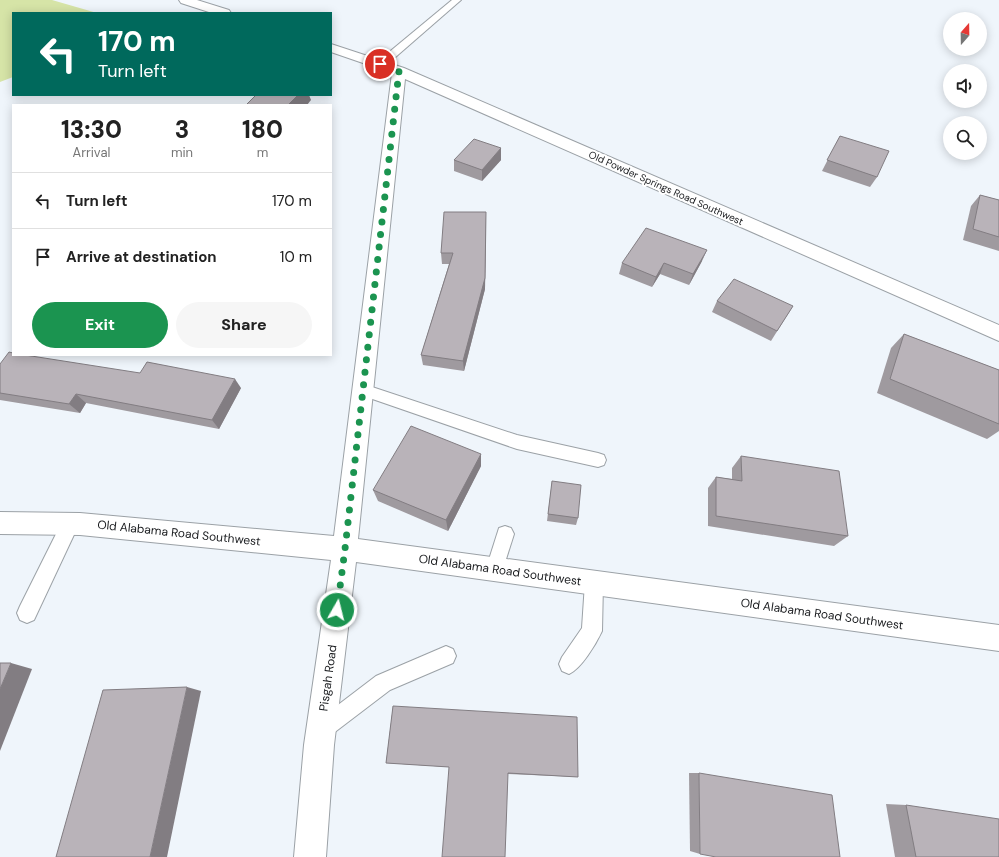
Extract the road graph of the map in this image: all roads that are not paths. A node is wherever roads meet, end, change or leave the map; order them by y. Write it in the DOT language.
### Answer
graph roads {
  1 [pos="185,0"];
  2 [pos="457,0"];
  3 [pos="221,12"];
  4 [pos="332,48"];
  5 [pos="390,68"];
  6 [pos="999,333"];
  7 [pos="363,390"];
  8 [pos="598,460"];
  9 [pos="0,523"];
  10 [pos="70,524"];
  11 [pos="505,534"];
  12 [pos="345,549"];
  13 [pos="495,570"];
  14 [pos="594,583"];
  15 [pos="27,613"];
  16 [pos="999,638"];
  17 [pos="446,656"];
  18 [pos="569,664"];
  19 [pos="320,731"];
  20 [pos="310,857"];
  1 -- 3 [label="street"];
  2 -- 5 [label="lane"];
  4 -- 5 [label="street, Old Powder Springs Road Southwest"];
  5 -- 6 [label="street, Old Powder Springs Road Southwest"];
  5 -- 7 [label="street, Pisgah Road"];
  7 -- 8 [label="lane"];
  7 -- 12 [label="street, Pisgah Road"];
  9 -- 10 [label="street, Old Alabama Road Southwest"];
  10 -- 12 [label="street, Old Alabama Road Southwest"];
  10 -- 15 [label="lane"];
  11 -- 13 [label="lane"];
  12 -- 13 [label="street, Old Alabama Road Southwest"];
  12 -- 19 [label="street, Pisgah Road"];
  13 -- 14 [label="street, Old Alabama Road Southwest"];
  14 -- 16 [label="street, Old Alabama Road Southwest"];
  14 -- 18 [label="lane"];
  17 -- 19 [label="lane"];
  19 -- 20 [label="street, Pisgah Road"];
}
